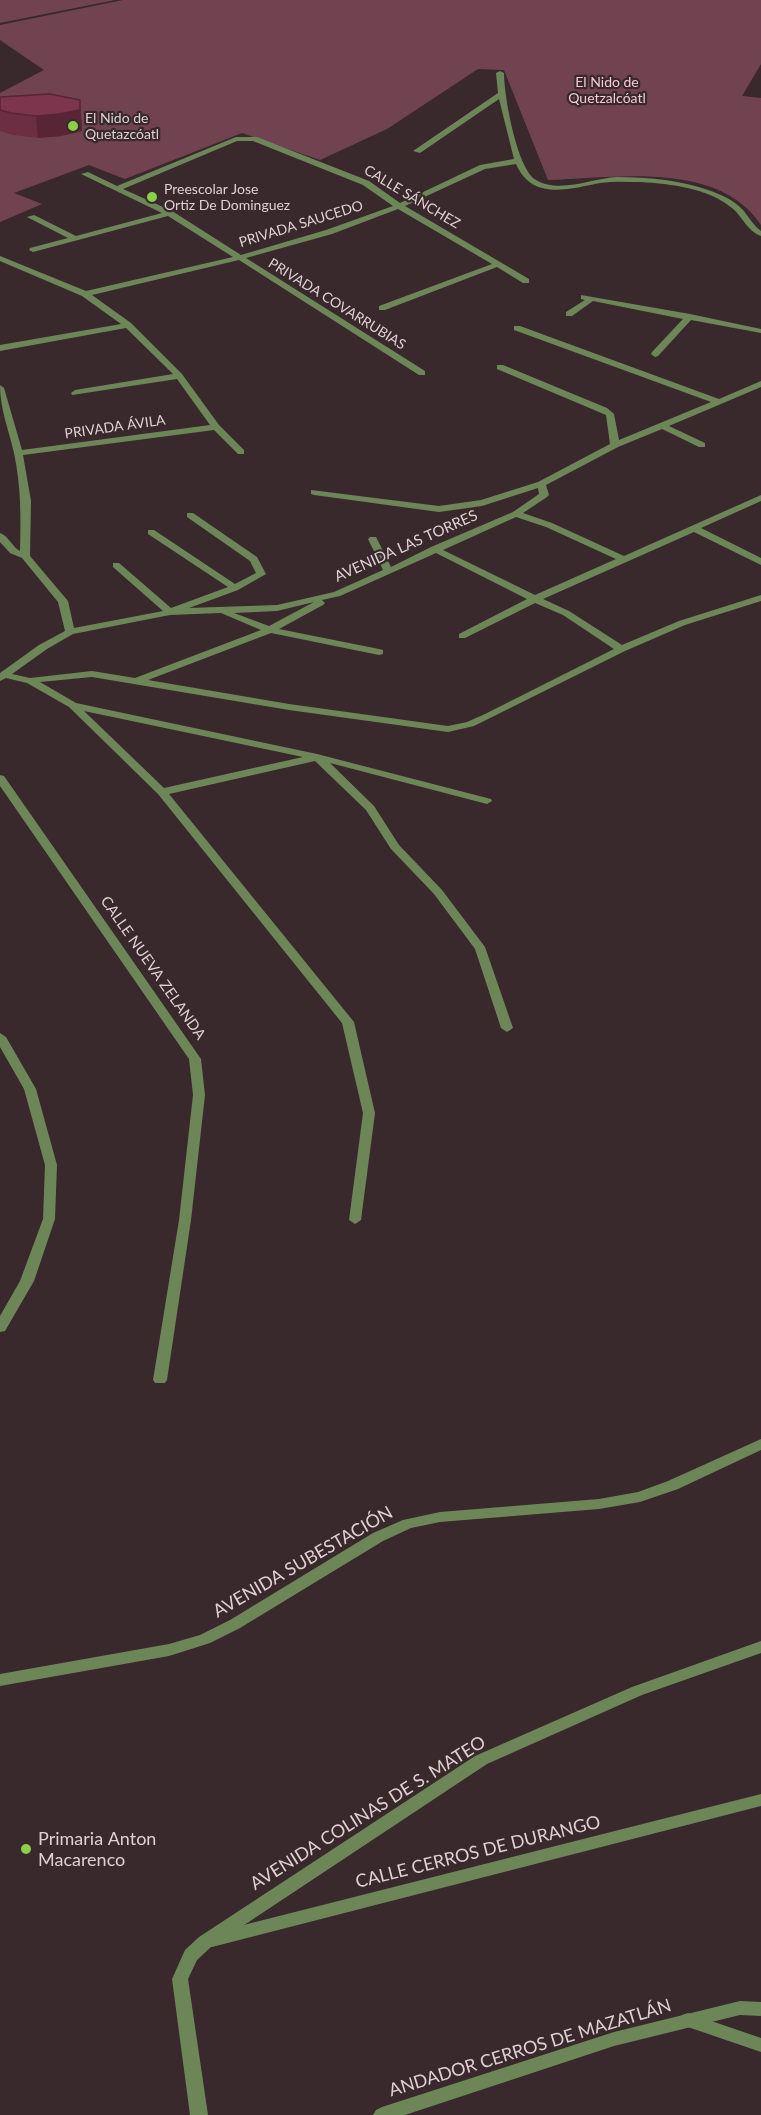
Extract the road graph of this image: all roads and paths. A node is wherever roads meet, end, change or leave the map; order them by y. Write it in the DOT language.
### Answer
graph roads {
  1 [pos="500,73"];
  2 [pos="500,95"];
  3 [pos="417,151"];
  4 [pos="518,161"];
  5 [pos="85,174"];
  6 [pos="118,188"];
  7 [pos="399,206"];
  8 [pos="169,213"];
  9 [pos="31,217"];
  10 [pos="761,234"];
  11 [pos="74,238"];
  12 [pos="33,250"];
  13 [pos="0,258"];
  14 [pos="239,258"];
  15 [pos="499,264"];
  16 [pos="526,281"];
  17 [pos="85,294"];
  18 [pos="382,308"];
  19 [pos="569,314"];
  20 [pos="690,316"];
  21 [pos="128,325"];
  22 [pos="517,328"];
  23 [pos="761,331"];
  24 [pos="0,348"];
  25 [pos="655,354"];
  26 [pos="500,367"];
  27 [pos="422,373"];
  28 [pos="179,376"];
  29 [pos="761,384"];
  30 [pos="0,388"];
  31 [pos="749,390"];
  32 [pos="75,393"];
  33 [pos="761,396"];
  34 [pos="717,401"];
  35 [pos="661,425"];
  36 [pos="216,427"];
  37 [pos="615,445"];
  38 [pos="702,445"];
  39 [pos="241,452"];
  40 [pos="18,453"];
  41 [pos="541,484"];
  42 [pos="314,492"];
  43 [pos="761,498"];
  44 [pos="516,514"];
  45 [pos="190,515"];
  46 [pos="696,529"];
  47 [pos="151,532"];
  48 [pos="0,536"];
  49 [pos="374,539"];
  50 [pos="434,549"];
  51 [pos="25,556"];
  52 [pos="623,559"];
  53 [pos="761,562"];
  54 [pos="116,565"];
  55 [pos="388,570"];
  56 [pos="235,588"];
  57 [pos="337,594"];
  58 [pos="761,598"];
  59 [pos="535,599"];
  60 [pos="222,611"];
  61 [pos="170,612"];
  62 [pos="270,630"];
  63 [pos="70,632"];
  64 [pos="462,636"];
  65 [pos="621,649"];
  66 [pos="379,652"];
  67 [pos="2,676"];
  68 [pos="30,681"];
  69 [pos="136,682"];
  70 [pos="73,705"];
  71 [pos="317,757"];
  72 [pos="0,778"];
  73 [pos="162,792"];
  74 [pos="487,801"];
  75 [pos="507,1028"];
  76 [pos="0,1037"];
  77 [pos="355,1220"];
  78 [pos="0,1328"];
  79 [pos="160,1380"];
  80 [pos="761,1444"];
  81 [pos="761,1647"];
  82 [pos="0,1680"];
  83 [pos="761,1800"];
  84 [pos="205,1942"];
  85 [pos="761,2009"];
  86 [pos="688,2019"];
  87 [pos="761,2045"];
  88 [pos="199,2115"];
  89 [pos="382,2115"];
  1 -- 2 [label="street"];
  2 -- 3 [label="street"];
  2 -- 4 [label="street"];
  4 -- 7 [label="street, PRIVADA SAUCEDO"];
  4 -- 10 [label="street"];
  5 -- 6 [label="street, PRIVADA COVARRUBIAS"];
  6 -- 7 [label="street, CALLE SÁNCHEZ"];
  6 -- 8 [label="street, PRIVADA COVARRUBIAS"];
  7 -- 14 [label="street, PRIVADA SAUCEDO"];
  7 -- 15 [label="street, CALLE SÁNCHEZ"];
  8 -- 11 [label="street"];
  8 -- 14 [label="street, PRIVADA COVARRUBIAS"];
  9 -- 11 [label="street"];
  11 -- 12 [label="street"];
  13 -- 17 [label="street"];
  14 -- 17 [label="street, PRIVADA SAUCEDO"];
  14 -- 27 [label="street, PRIVADA COVARRUBIAS"];
  15 -- 16 [label="street, CALLE SÁNCHEZ"];
  15 -- 18 [label="street"];
  17 -- 21 [label="street"];
  19 -- 20 [label="street"];
  20 -- 23 [label="street"];
  20 -- 25 [label="street"];
  21 -- 24 [label="street"];
  21 -- 28 [label="street"];
  22 -- 34 [label="street"];
  26 -- 37 [label="street"];
  28 -- 32 [label="street"];
  28 -- 36 [label="street"];
  29 -- 31 [label="street, AVENIDA LAS TORRES"];
  30 -- 40 [label="street"];
  31 -- 33 [label="street"];
  31 -- 34 [label="street, AVENIDA LAS TORRES"];
  34 -- 35 [label="street, AVENIDA LAS TORRES"];
  35 -- 37 [label="street, AVENIDA LAS TORRES"];
  35 -- 38 [label="street"];
  36 -- 39 [label="street"];
  36 -- 40 [label="street, PRIVADA ÁVILA"];
  37 -- 41 [label="street, AVENIDA LAS TORRES"];
  40 -- 51 [label="street"];
  41 -- 42 [label="street, AVENIDA LAS TORRES"];
  41 -- 44 [label="street, AVENIDA LAS TORRES"];
  43 -- 46 [label="street"];
  44 -- 50 [label="street, AVENIDA LAS TORRES"];
  44 -- 52 [label="street"];
  45 -- 56 [label="street"];
  46 -- 52 [label="street"];
  46 -- 53 [label="street"];
  47 -- 56 [label="street"];
  48 -- 51 [label="street"];
  49 -- 55 [label="street"];
  50 -- 55 [label="street, AVENIDA LAS TORRES"];
  50 -- 59 [label="street"];
  51 -- 63 [label="street"];
  52 -- 59 [label="street"];
  54 -- 61 [label="street"];
  55 -- 57 [label="street, AVENIDA LAS TORRES"];
  56 -- 61 [label="street"];
  57 -- 60 [label="street, AVENIDA LAS TORRES"];
  57 -- 62 [label="street"];
  58 -- 65 [label="street"];
  59 -- 64 [label="street"];
  59 -- 65 [label="street"];
  60 -- 61 [label="street, AVENIDA LAS TORRES"];
  60 -- 62 [label="street"];
  61 -- 63 [label="street, AVENIDA LAS TORRES"];
  62 -- 66 [label="street"];
  62 -- 69 [label="street"];
  63 -- 67 [label="street, AVENIDA LAS TORRES"];
  65 -- 69 [label="street"];
  67 -- 68 [label="street"];
  68 -- 69 [label="street"];
  68 -- 70 [label="street"];
  70 -- 71 [label="street"];
  70 -- 73 [label="street"];
  71 -- 73 [label="street"];
  71 -- 74 [label="street"];
  71 -- 75 [label="street"];
  72 -- 79 [label="street, CALLE NUEVA ZELANDA"];
  73 -- 77 [label="street"];
  76 -- 78 [label="street"];
  80 -- 82 [label="street, AVENIDA SUBESTACIÓN"];
  81 -- 84 [label="street, AVENIDA COLINAS DE S. MATEO"];
  83 -- 84 [label="street, CALLE CERROS DE DURANGO"];
  84 -- 88 [label="street, AVENIDA COLINAS DE S. MATEO"];
  85 -- 86 [label="street, ANDADOR CERROS DE MAZATLÁN"];
  86 -- 87 [label="street"];
  86 -- 89 [label="street, ANDADOR CERROS DE MAZATLÁN"];
}
